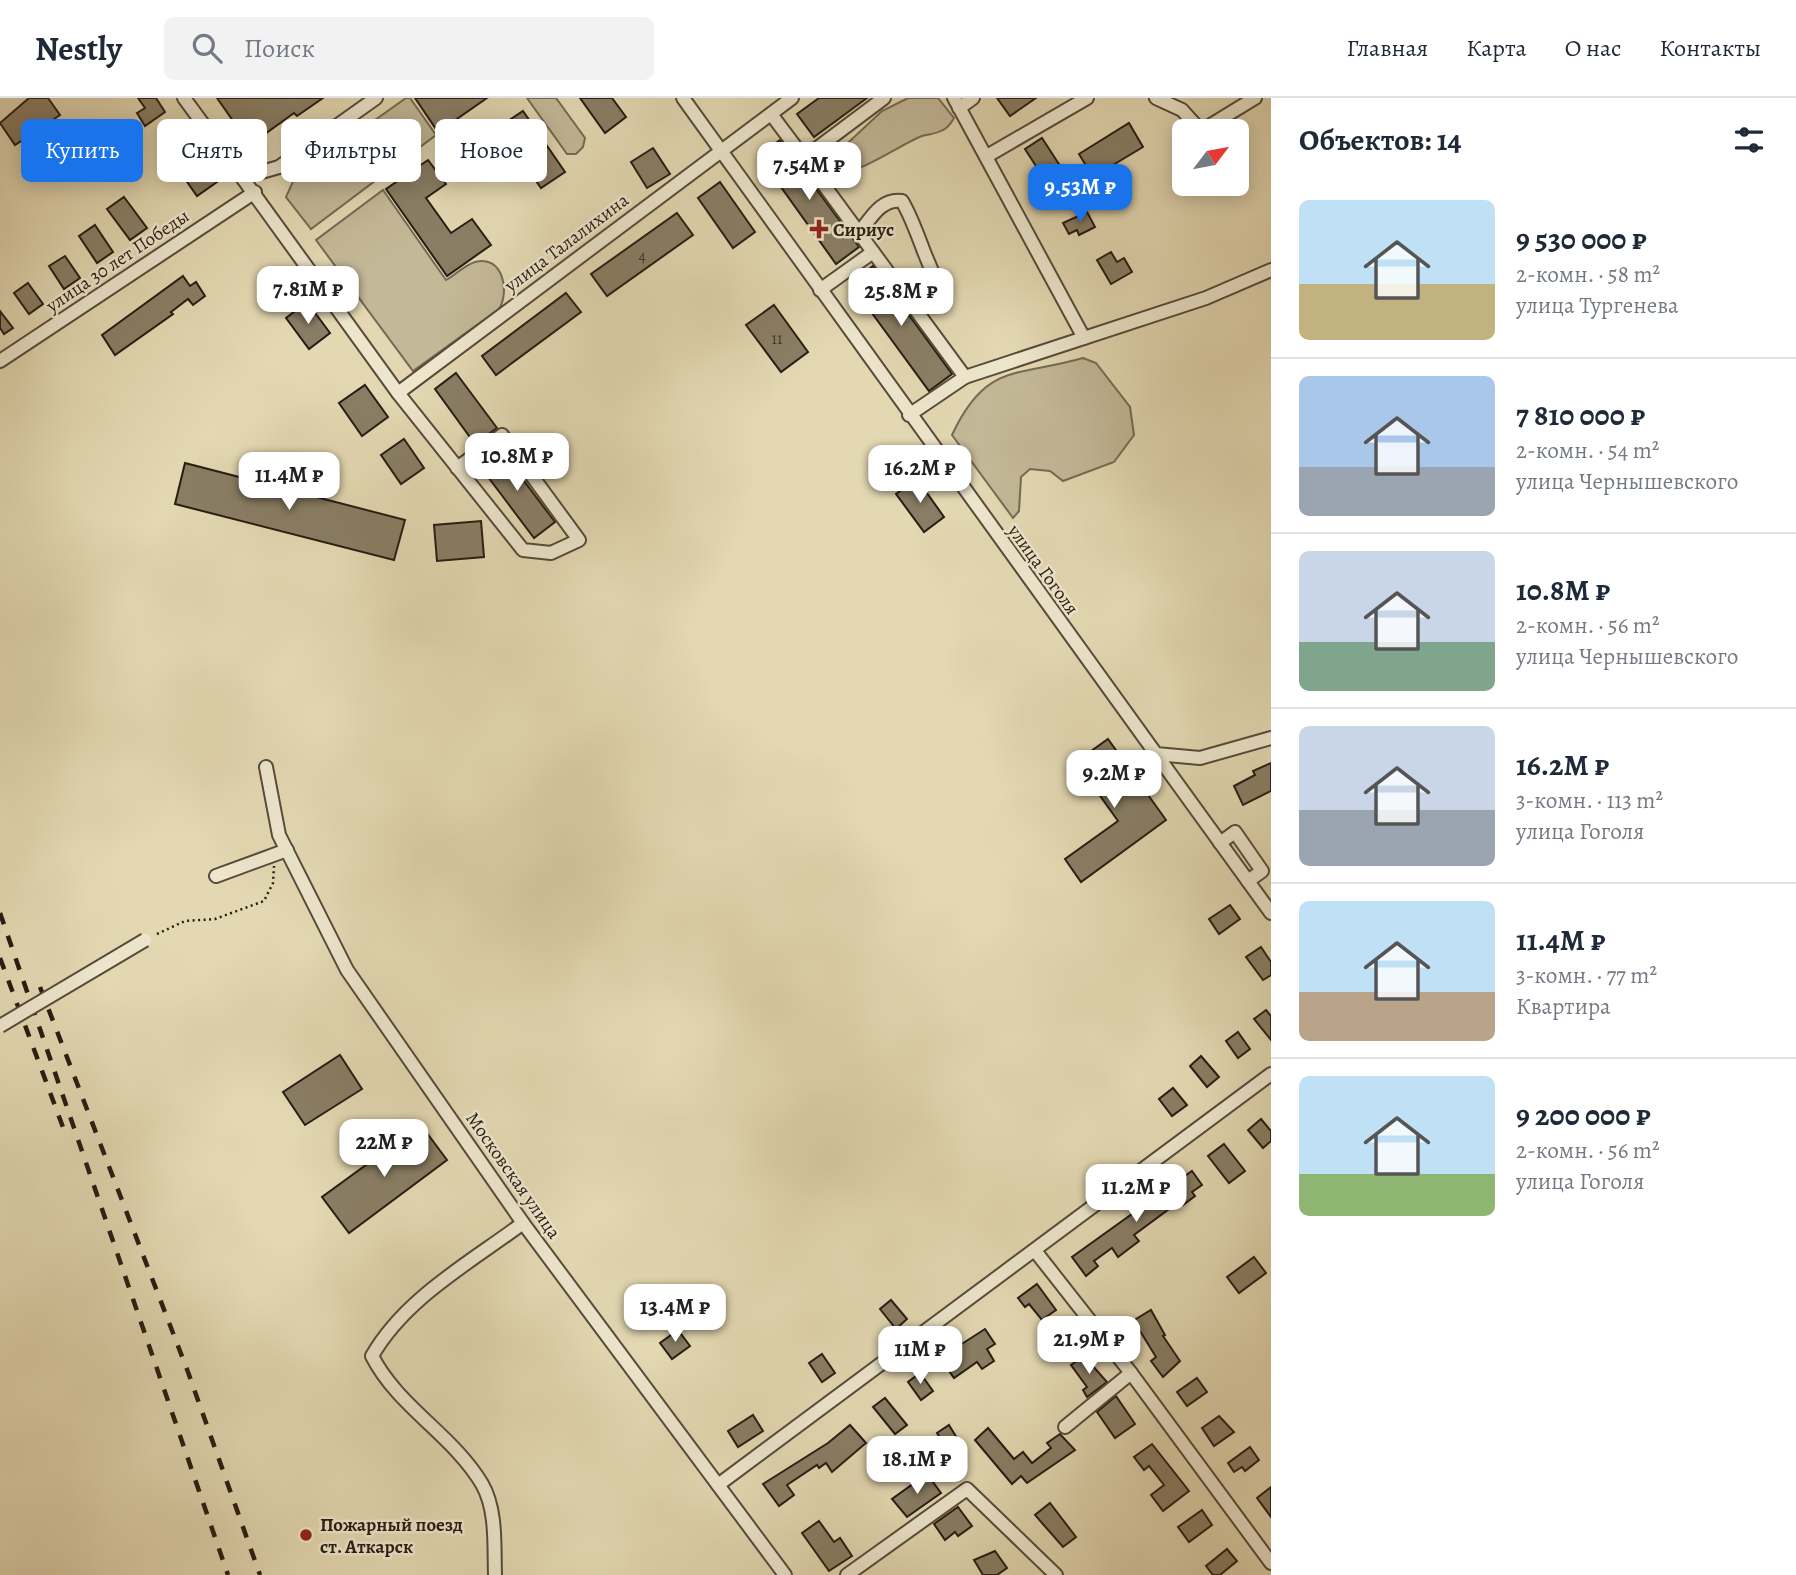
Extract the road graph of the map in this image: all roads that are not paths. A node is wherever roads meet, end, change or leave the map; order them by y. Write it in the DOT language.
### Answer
graph roads {
  1 [pos="184,98"];
  2 [pos="376,98"];
  3 [pos="683,98"];
  4 [pos="792,98"];
  5 [pos="884,98"];
  6 [pos="973,98"];
  7 [pos="1087,98"];
  8 [pos="1255,98"];
  9 [pos="1166,99"];
  10 [pos="957,103"];
  11 [pos="771,114"];
  12 [pos="199,119"];
  13 [pos="721,150"];
  14 [pos="987,156"];
  15 [pos="804,158"];
  16 [pos="267,170"];
  17 [pos="247,182"];
  18 [pos="255,192"];
  19 [pos="859,233"];
  20 [pos="873,252"];
  21 [pos="1271,270"];
  22 [pos="820,290"];
  23 [pos="943,292"];
  24 [pos="1084,338"];
  25 [pos="0,361"];
  26 [pos="965,377"];
  27 [pos="398,393"];
  28 [pos="909,415"];
  29 [pos="457,468"];
  30 [pos="1271,738"];
  31 [pos="1156,754"];
  32 [pos="265,767"];
  33 [pos="1220,843"];
  34 [pos="287,850"];
  35 [pos="216,876"];
  36 [pos="1248,881"];
  37 [pos="1269,907"];
  38 [pos="145,940"];
  39 [pos="0,1026"];
  40 [pos="1271,1074"];
  41 [pos="523,1223"];
  42 [pos="1036,1252"];
  43 [pos="1131,1373"];
  44 [pos="1065,1427"];
  45 [pos="718,1485"];
  46 [pos="1271,1563"];
  47 [pos="495,1575"];
  48 [pos="785,1575"];
  49 [pos="847,1575"];
  50 [pos="1056,1575"];
  1 -- 12 [label="street"];
  2 -- 16 [label="street"];
  3 -- 13 [label="street, улица Гоголя"];
  4 -- 11 [label="street, улица Талалихина"];
  5 -- 15 [label="street"];
  6 -- 10 [label="street"];
  7 -- 14 [label="street"];
  8 -- 9 [label="street"];
  10 -- 14 [label="street"];
  11 -- 13 [label="street, улица Талалихина"];
  11 -- 15 [label="street"];
  13 -- 22 [label="street, улица Гоголя"];
  13 -- 27 [label="street, улица Талалихина"];
  14 -- 24 [label="street"];
  15 -- 19 [label="street"];
  17 -- 18 [label="street"];
  18 -- 25 [label="street, улица 30 лет Победы"];
  18 -- 27 [label="street"];
  19 -- 20 [label="street"];
  19 -- 23 [label="street"];
  20 -- 22 [label="street"];
  20 -- 26 [label="street"];
  21 -- 24 [label="street"];
  22 -- 28 [label="street, улица Гоголя"];
  24 -- 26 [label="street"];
  26 -- 28 [label="street"];
  27 -- 29 [label="street"];
  28 -- 31 [label="street, улица Гоголя"];
  29 -- 29 [label="street"];
  30 -- 31 [label="street"];
  31 -- 33 [label="street, улица Гоголя"];
  32 -- 34 [label="street, Московская улица"];
  33 -- 36 [label="street, улица Гоголя"];
  33 -- 36 [label="street"];
  34 -- 35 [label="street"];
  34 -- 41 [label="street, Московская улица"];
  36 -- 37 [label="street, улица Гоголя"];
  38 -- 39 [label="street, bridge"];
  40 -- 42 [label="street"];
  41 -- 45 [label="street, Московская улица"];
  41 -- 47 [label="street"];
  42 -- 43 [label="street"];
  42 -- 45 [label="street"];
  43 -- 44 [label="street"];
  43 -- 46 [label="street"];
  45 -- 48 [label="street, Московская улица"];
  49 -- 50 [label="street"];
}
